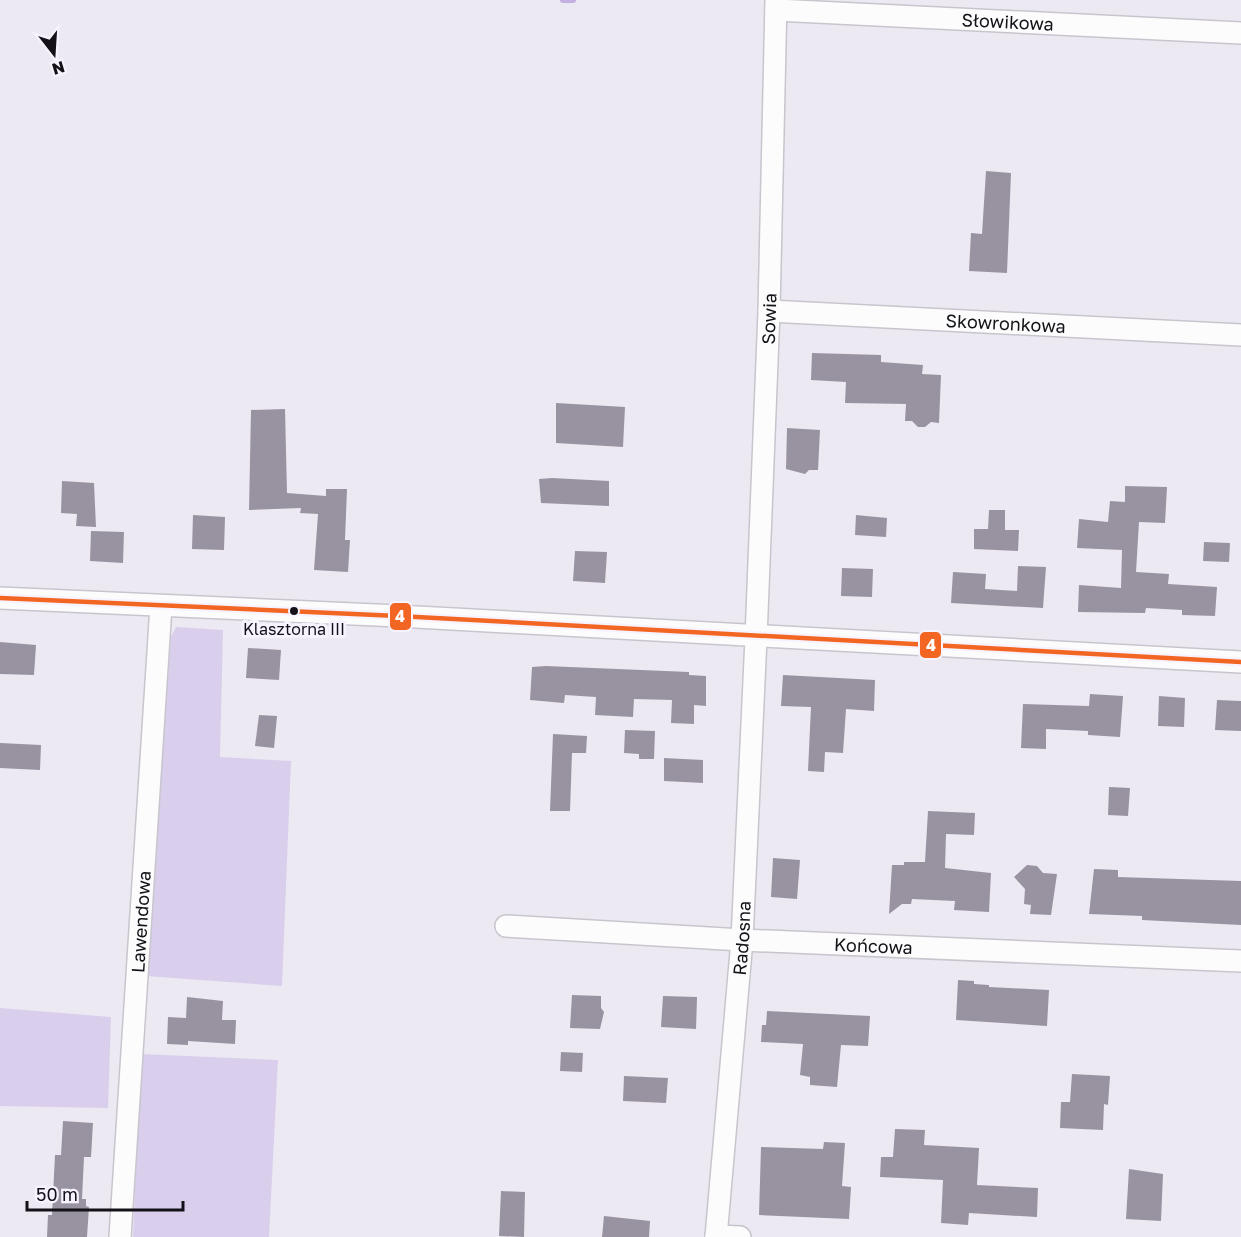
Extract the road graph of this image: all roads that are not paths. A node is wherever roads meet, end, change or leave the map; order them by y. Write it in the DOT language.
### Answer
graph roads {
  1 [pos="776,5"];
  2 [pos="1241,33"];
  3 [pos="769,311"];
  4 [pos="1241,335"];
  5 [pos="0,598"];
  6 [pos="161,606"];
  7 [pos="756,638"];
  8 [pos="1241,662"];
  9 [pos="506,926"];
  10 [pos="742,940"];
  11 [pos="1241,961"];
  12 [pos="716,1236"];
  13 [pos="120,1237"];
  14 [pos="740,1237"];
  1 -- 2 [label="street, Słowikowa"];
  1 -- 3 [label="street, Sowia"];
  3 -- 4 [label="street, Skowronkowa"];
  3 -- 7 [label="street, Sowia"];
  5 -- 6 [label="street"];
  6 -- 7 [label="street"];
  6 -- 13 [label="street, Lawendowa"];
  7 -- 8 [label="street"];
  7 -- 10 [label="street, Radosna"];
  9 -- 10 [label="street, Końcowa"];
  10 -- 11 [label="street, Końcowa"];
  10 -- 12 [label="street, Radosna"];
  12 -- 14 [label="street"];
}
